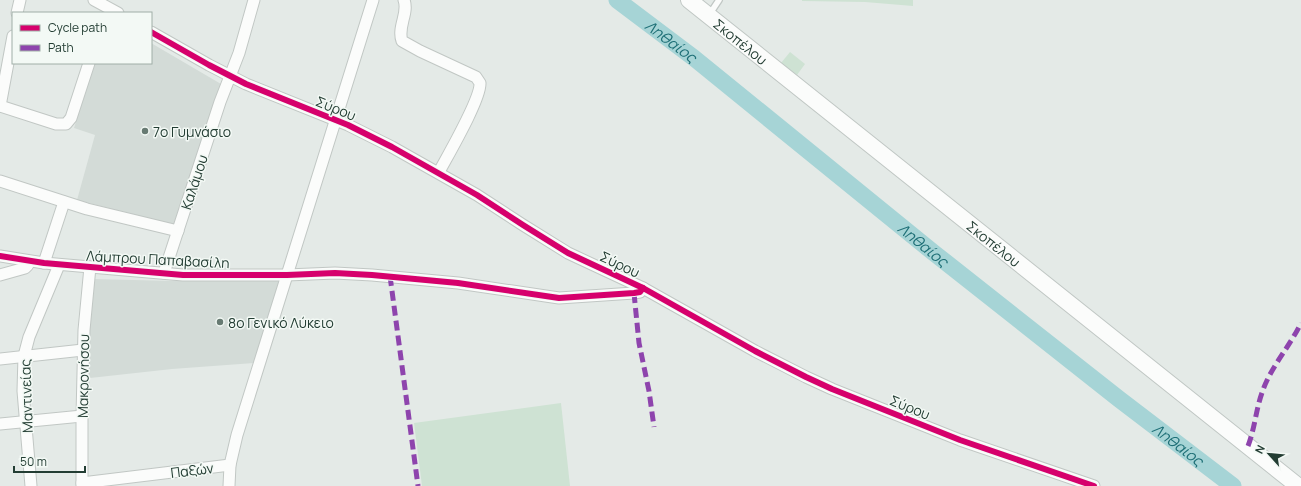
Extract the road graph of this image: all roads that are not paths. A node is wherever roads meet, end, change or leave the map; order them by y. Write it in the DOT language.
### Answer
graph roads {
  1 [pos="20,0"];
  2 [pos="94,0"];
  3 [pos="254,0"];
  4 [pos="373,0"];
  5 [pos="404,0"];
  6 [pos="689,0"];
  7 [pos="719,0"];
  8 [pos="107,6"];
  9 [pos="17,12"];
  10 [pos="116,12"];
  11 [pos="709,16"];
  12 [pos="152,33"];
  13 [pos="12,41"];
  14 [pos="89,64"];
  15 [pos="230,76"];
  16 [pos="0,106"];
  17 [pos="336,120"];
  18 [pos="438,172"];
  19 [pos="0,181"];
  20 [pos="64,202"];
  21 [pos="178,232"];
  22 [pos="0,256"];
  23 [pos="28,261"];
  24 [pos="44,263"];
  25 [pos="59,265"];
  26 [pos="90,267"];
  27 [pos="164,273"];
  28 [pos="0,275"];
  29 [pos="287,275"];
  30 [pos="643,288"];
  31 [pos="83,350"];
  32 [pos="24,356"];
  33 [pos="0,359"];
  34 [pos="82,416"];
  35 [pos="26,422"];
  36 [pos="0,424"];
  37 [pos="230,465"];
  38 [pos="82,485"];
  39 [pos="31,486"];
  40 [pos="229,486"];
  41 [pos="1094,486"];
  42 [pos="1298,486"];
  1 -- 9 [label="street"];
  2 -- 8 [label="street"];
  3 -- 15 [label="street, Καλάμου"];
  4 -- 17 [label="street"];
  5 -- 18 [label="street"];
  6 -- 11 [label="main road, Σκοπέλου"];
  7 -- 11 [label="lane"];
  8 -- 10 [label="street"];
  11 -- 42 [label="main road, Σκοπέλου"];
  12 -- 15 [label="street, Σύρου"];
  13 -- 16 [label="street"];
  14 -- 16 [label="street"];
  15 -- 17 [label="street, Σύρου"];
  15 -- 21 [label="street, Καλάμου"];
  17 -- 18 [label="street, Σύρου"];
  17 -- 29 [label="street"];
  18 -- 30 [label="street, Σύρου"];
  19 -- 20 [label="street"];
  20 -- 21 [label="street"];
  20 -- 24 [label="street"];
  21 -- 27 [label="street, Καλάμου"];
  22 -- 23 [label="street, Λάμπρου Παπαβασίλη"];
  23 -- 24 [label="street, Λάμπρου Παπαβασίλη"];
  23 -- 28 [label="street"];
  24 -- 25 [label="street, Λάμπρου Παπαβασίλη"];
  25 -- 26 [label="street, Λάμπρου Παπαβασίλη"];
  25 -- 32 [label="street, Μαντινείας"];
  26 -- 27 [label="street, Λάμπρου Παπαβασίλη"];
  26 -- 31 [label="street, Μακρονήσου"];
  27 -- 29 [label="street, Λάμπρου Παπαβασίλη"];
  29 -- 30 [label="street, Λάμπρου Παπαβασίλη"];
  29 -- 37 [label="street"];
  30 -- 41 [label="street, Σύρου"];
  31 -- 32 [label="street"];
  31 -- 34 [label="street, Μακρονήσου"];
  32 -- 33 [label="street"];
  32 -- 35 [label="street, Μαντινείας"];
  34 -- 35 [label="street"];
  34 -- 38 [label="street, Μακρονήσου"];
  35 -- 36 [label="street"];
  35 -- 39 [label="street, Μαντινείας"];
  37 -- 38 [label="street, Παξών"];
  37 -- 40 [label="street"];
}
